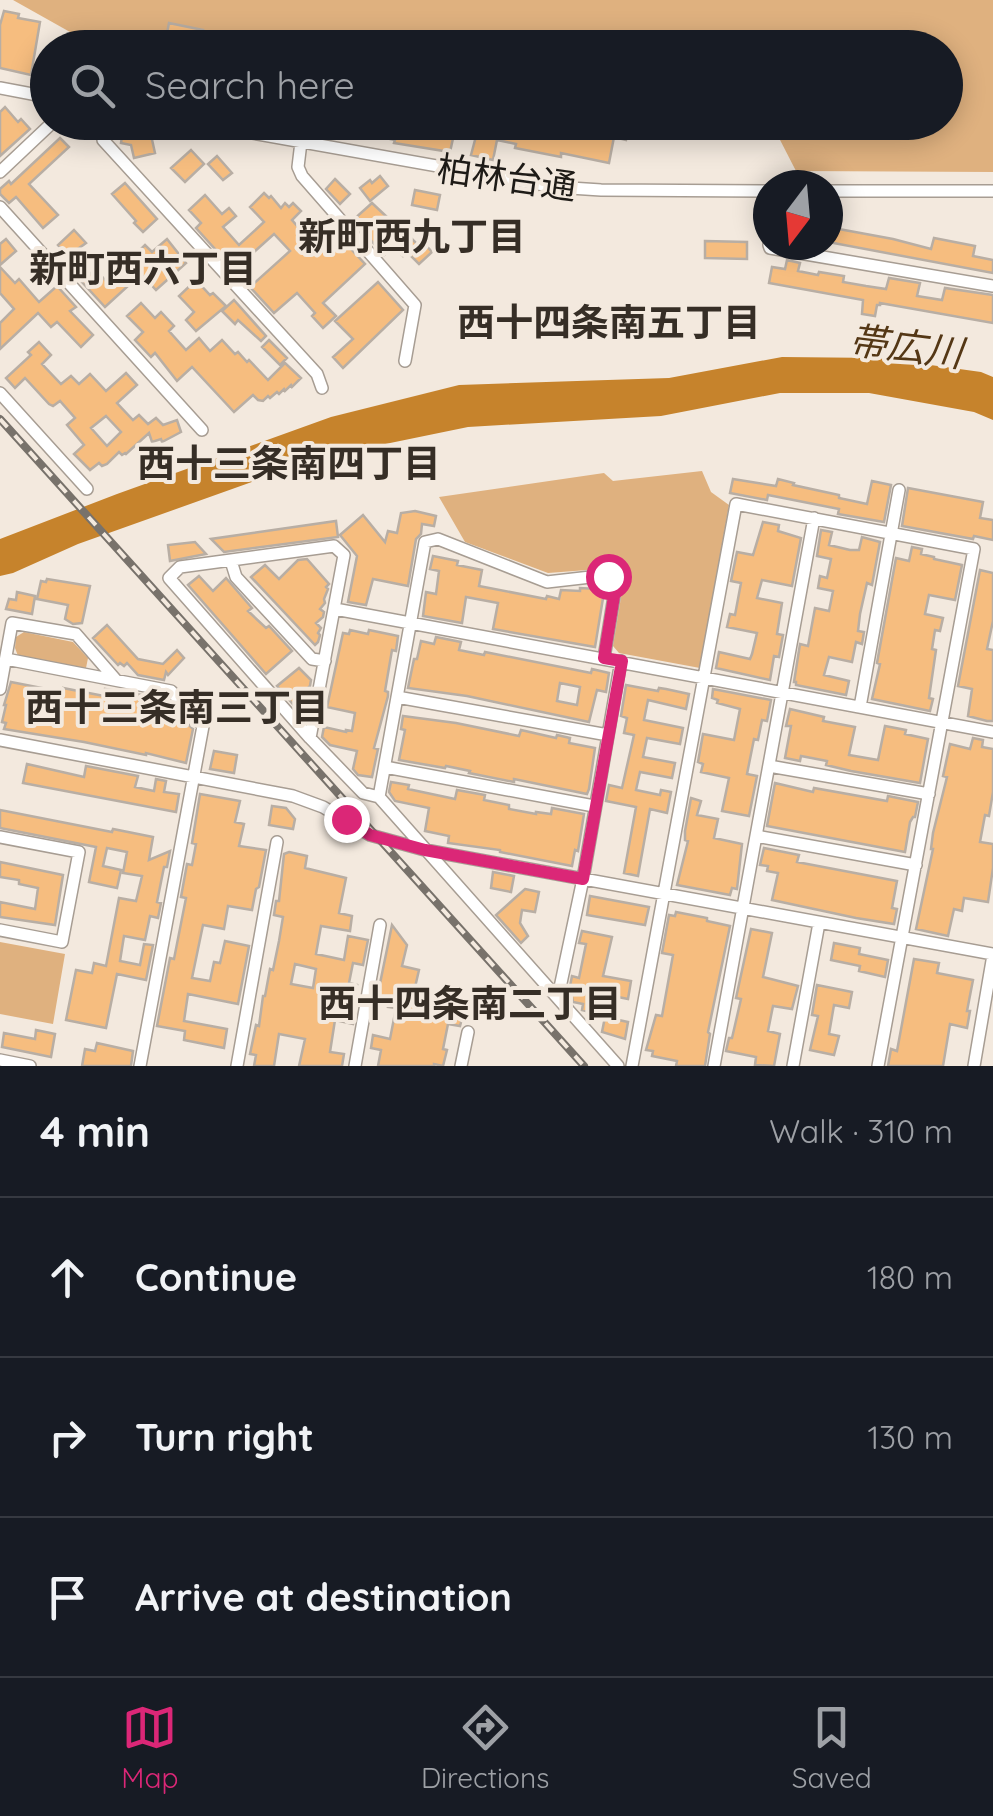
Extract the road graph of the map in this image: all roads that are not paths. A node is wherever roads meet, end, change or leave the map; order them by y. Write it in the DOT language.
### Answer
graph roads {
  1 [pos="0,88"];
  2 [pos="30,94"];
  3 [pos="34,140"];
  4 [pos="103,140"];
  5 [pos="290,140"];
  6 [pos="301,142"];
  7 [pos="0,172"];
  8 [pos="993,191"];
  9 [pos="753,192"];
  10 [pos="843,192"];
  11 [pos="0,207"];
  12 [pos="840,260"];
  13 [pos="993,286"];
  14 [pos="405,362"];
  15 [pos="322,388"];
  16 [pos="0,393"];
  17 [pos="202,430"];
  18 [pos="87,488"];
  19 [pos="899,490"];
  20 [pos="814,518"];
  21 [pos="891,534"];
  22 [pos="231,561"];
  23 [pos="335,609"];
  24 [pos="410,624"];
  25 [pos="5,635"];
  26 [pos="604,658"];
  27 [pos="6,659"];
  28 [pos="325,661"];
  29 [pos="622,661"];
  30 [pos="704,678"];
  31 [pos="116,680"];
  32 [pos="0,689"];
  33 [pos="782,692"];
  34 [pos="396,697"];
  35 [pos="860,707"];
  36 [pos="942,723"];
  37 [pos="993,732"];
  38 [pos="608,736"];
  39 [pos="310,738"];
  40 [pos="0,740"];
  41 [pos="769,766"];
  42 [pos="384,767"];
  43 [pos="193,776"];
  44 [pos="929,794"];
  45 [pos="379,798"];
  46 [pos="594,806"];
  47 [pos="756,836"];
  48 [pos="0,837"];
  49 [pos="277,842"];
  50 [pos="425,850"];
  51 [pos="916,864"];
  52 [pos="583,879"];
  53 [pos="663,894"];
  54 [pos="743,909"];
  55 [pos="819,922"];
  56 [pos="380,925"];
  57 [pos="0,930"];
  58 [pos="902,938"];
  59 [pos="993,954"];
  60 [pos="558,997"];
  61 [pos="468,1032"];
  62 [pos="0,1060"];
  63 [pos="30,1066"];
  64 [pos="140,1066"];
  65 [pos="237,1066"];
  66 [pos="355,1066"];
  67 [pos="462,1066"];
  68 [pos="618,1066"];
  69 [pos="632,1066"];
  70 [pos="714,1066"];
  71 [pos="793,1066"];
  72 [pos="878,1066"];
  73 [pos="974,1066"];
  1 -- 2 [label="street"];
  3 -- 7 [label="street"];
  4 -- 15 [label="street"];
  5 -- 6 [label="street, 柏林台通"];
  6 -- 9 [label="street, 柏林台通"];
  6 -- 14 [label="street"];
  8 -- 10 [label="street"];
  11 -- 17 [label="street"];
  12 -- 13 [label="street"];
  16 -- 18 [label="street"];
  19 -- 21 [label="street"];
  20 -- 21 [label="street"];
  20 -- 30 [label="street"];
  20 -- 33 [label="street"];
  21 -- 35 [label="street"];
  21 -- 36 [label="street"];
  22 -- 23 [label="street"];
  22 -- 28 [label="street"];
  22 -- 39 [label="street"];
  23 -- 24 [label="street"];
  23 -- 28 [label="street"];
  24 -- 26 [label="street"];
  24 -- 26 [label="street"];
  24 -- 34 [label="street"];
  25 -- 27 [label="street"];
  25 -- 31 [label="street"];
  26 -- 29 [label="street"];
  27 -- 31 [label="street"];
  27 -- 32 [label="street"];
  28 -- 39 [label="street"];
  29 -- 30 [label="street"];
  29 -- 38 [label="street"];
  30 -- 33 [label="street"];
  30 -- 53 [label="street"];
  31 -- 43 [label="street"];
  33 -- 35 [label="street"];
  33 -- 41 [label="street"];
  34 -- 38 [label="street"];
  34 -- 42 [label="street"];
  35 -- 36 [label="street"];
  36 -- 37 [label="street"];
  36 -- 44 [label="street"];
  38 -- 46 [label="street"];
  39 -- 45 [label="street"];
  40 -- 43 [label="street"];
  41 -- 44 [label="street"];
  41 -- 47 [label="street"];
  42 -- 45 [label="street"];
  42 -- 46 [label="street"];
  43 -- 50 [label="street"];
  43 -- 64 [label="street"];
  44 -- 51 [label="street"];
  45 -- 50 [label="street"];
  46 -- 52 [label="street"];
  47 -- 51 [label="street"];
  47 -- 54 [label="street"];
  48 -- 57 [label="street"];
  49 -- 65 [label="street"];
  50 -- 52 [label="street"];
  50 -- 60 [label="street"];
  51 -- 58 [label="street"];
  52 -- 53 [label="street"];
  52 -- 60 [label="street"];
  53 -- 54 [label="street"];
  53 -- 69 [label="street"];
  54 -- 55 [label="street"];
  54 -- 70 [label="street"];
  55 -- 58 [label="street"];
  55 -- 71 [label="street"];
  56 -- 66 [label="street"];
  58 -- 59 [label="street"];
  58 -- 72 [label="street"];
  59 -- 73 [label="street"];
  60 -- 68 [label="street"];
  61 -- 67 [label="street"];
  62 -- 63 [label="street"];
}
